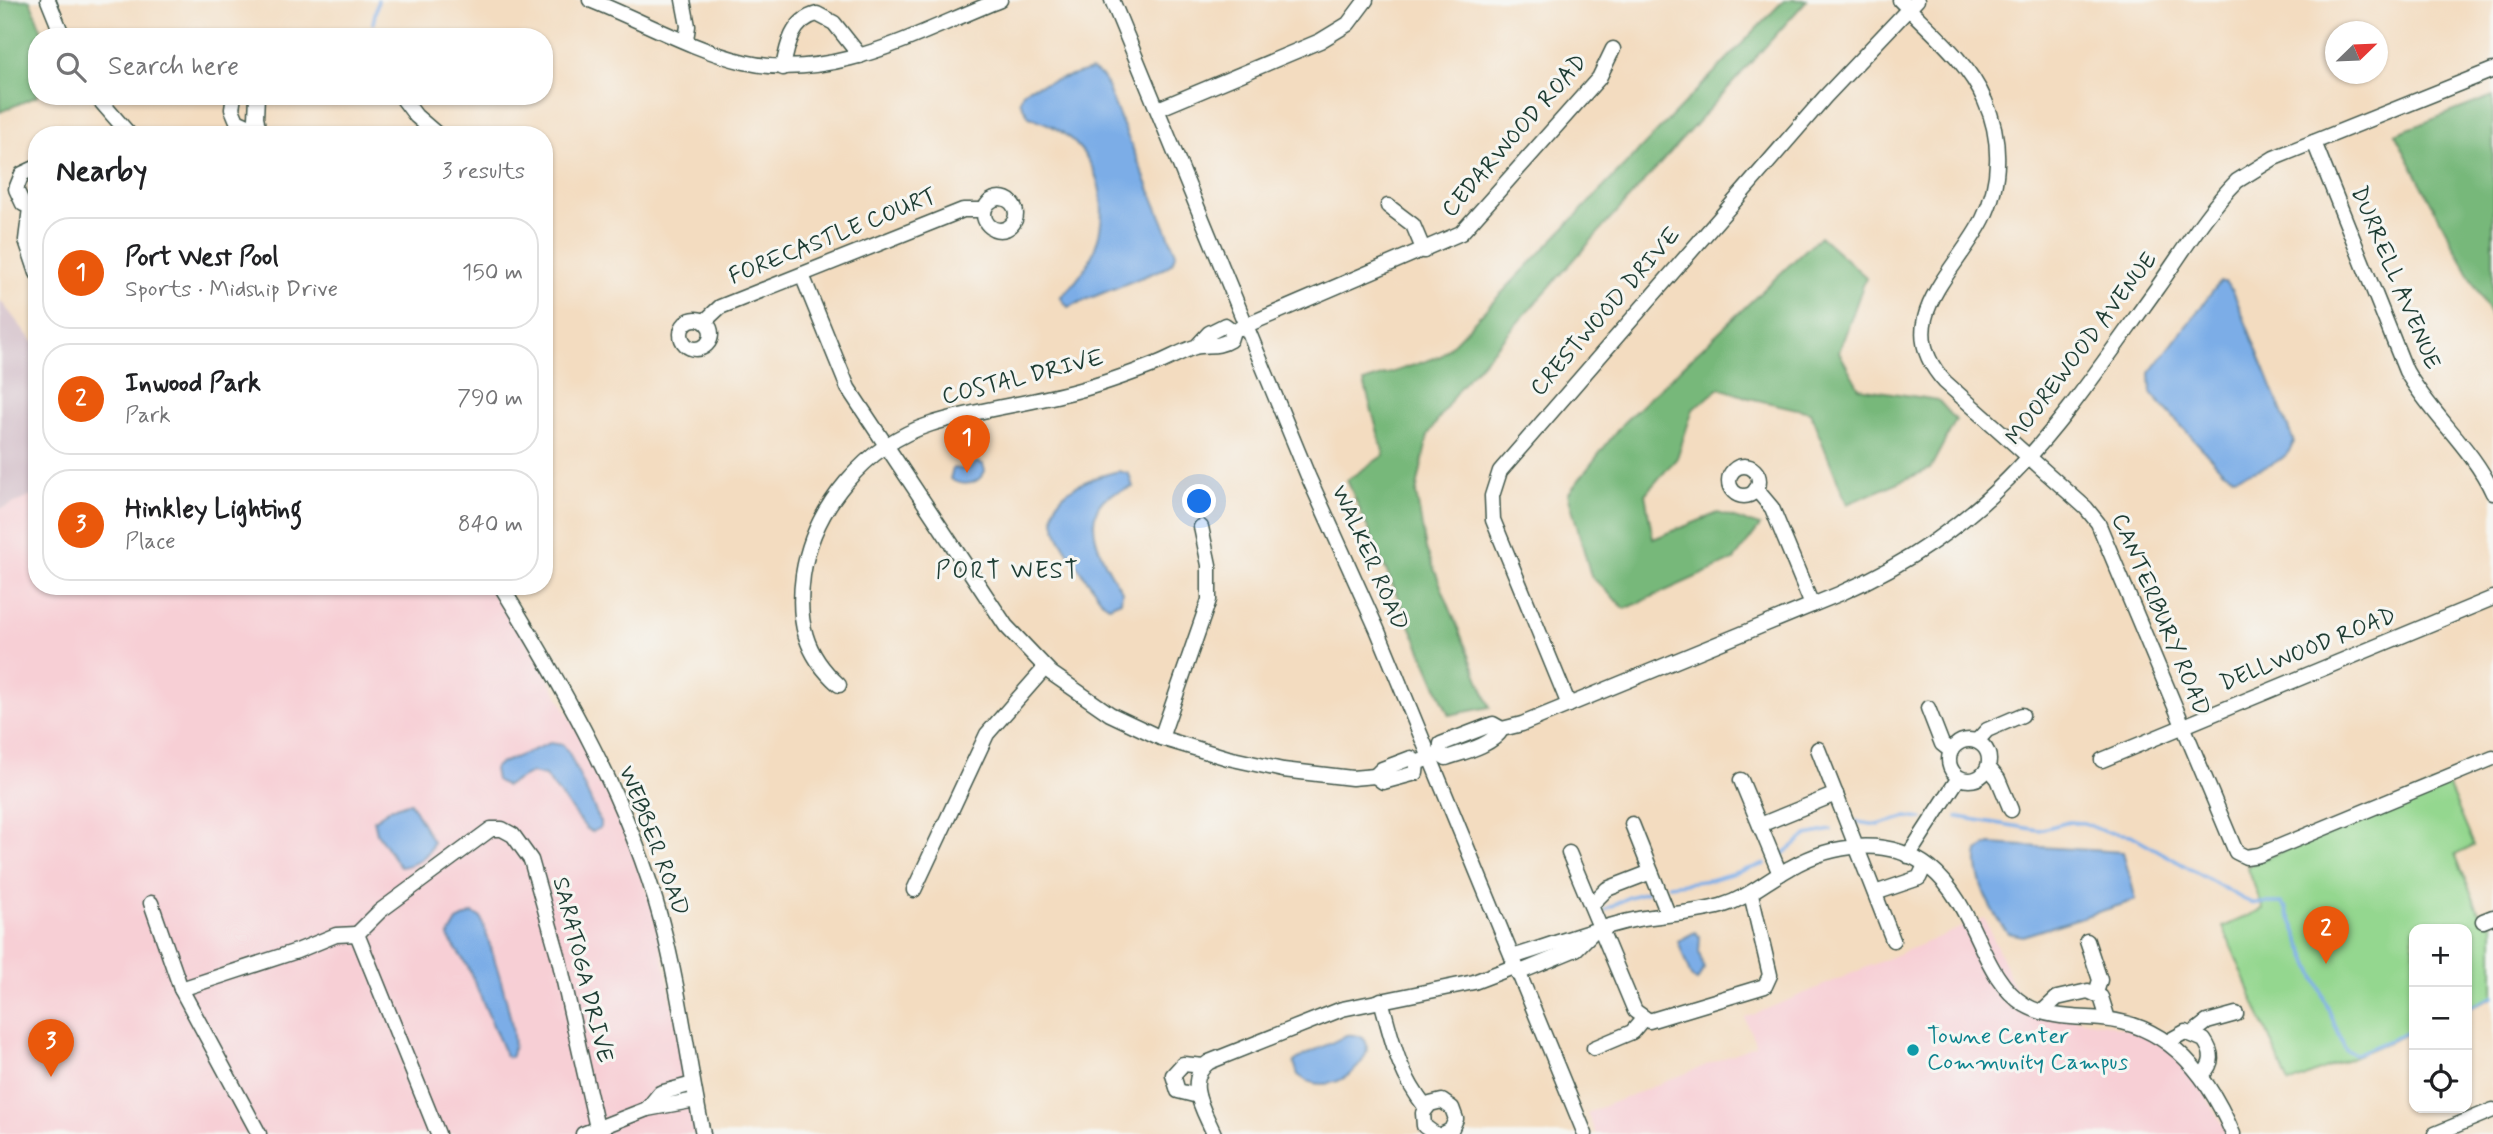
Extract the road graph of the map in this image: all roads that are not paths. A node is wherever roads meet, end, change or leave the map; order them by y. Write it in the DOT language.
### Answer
graph roads {
  1 [pos="48,0"];
  2 [pos="590,0"];
  3 [pos="683,0"];
  4 [pos="1112,0"];
  5 [pos="1366,0"];
  6 [pos="992,2"];
  7 [pos="1908,3"];
  8 [pos="59,28"];
  9 [pos="686,40"];
  10 [pos="1613,49"];
  11 [pos="860,56"];
  12 [pos="783,68"];
  13 [pos="2493,70"];
  14 [pos="104,105"];
  15 [pos="233,105"];
  16 [pos="257,105"];
  17 [pos="408,105"];
  18 [pos="1158,109"];
  19 [pos="122,126"];
  20 [pos="247,126"];
  21 [pos="258,126"];
  22 [pos="428,126"];
  23 [pos="2314,142"];
  24 [pos="28,170"];
  25 [pos="28,204"];
  26 [pos="1388,206"];
  27 [pos="984,210"];
  28 [pos="1424,251"];
  29 [pos="802,275"];
  30 [pos="705,321"];
  31 [pos="1239,328"];
  32 [pos="886,447"];
  33 [pos="2031,458"];
  34 [pos="1756,489"];
  35 [pos="2493,493"];
  36 [pos="1200,527"];
  37 [pos="506,595"];
  38 [pos="2493,598"];
  39 [pos="1812,605"];
  40 [pos="1045,668"];
  41 [pos="839,685"];
  42 [pos="1569,705"];
  43 [pos="1928,708"];
  44 [pos="2022,715"];
  45 [pos="2183,726"];
  46 [pos="1161,738"];
  47 [pos="1978,741"];
  48 [pos="1818,748"];
  49 [pos="1951,751"];
  50 [pos="1429,758"];
  51 [pos="2493,758"];
  52 [pos="2102,760"];
  53 [pos="1988,766"];
  54 [pos="1958,779"];
  55 [pos="1741,780"];
  56 [pos="1836,794"];
  57 [pos="2011,810"];
  58 [pos="1632,824"];
  59 [pos="1760,825"];
  60 [pos="1857,846"];
  61 [pos="1569,853"];
  62 [pos="1908,856"];
  63 [pos="1925,865"];
  64 [pos="1651,872"];
  65 [pos="1780,874"];
  66 [pos="914,890"];
  67 [pos="1875,893"];
  68 [pos="1751,894"];
  69 [pos="151,903"];
  70 [pos="1591,905"];
  71 [pos="1668,914"];
  72 [pos="1597,931"];
  73 [pos="357,934"];
  74 [pos="1893,940"];
  75 [pos="2087,941"];
  76 [pos="1515,966"];
  77 [pos="181,989"];
  78 [pos="2096,993"];
  79 [pos="1381,1000"];
  80 [pos="2042,1012"];
  81 [pos="2236,1014"];
  82 [pos="1643,1019"];
  83 [pos="2108,1019"];
  84 [pos="2193,1034"];
  85 [pos="2167,1042"];
  86 [pos="1594,1048"];
  87 [pos="1204,1066"];
  88 [pos="2202,1074"];
  89 [pos="693,1084"];
  90 [pos="1198,1096"];
  91 [pos="696,1100"];
  92 [pos="647,1108"];
  93 [pos="1426,1108"];
  94 [pos="2493,1110"];
  95 [pos="590,1131"];
  96 [pos="259,1134"];
  97 [pos="438,1134"];
  98 [pos="703,1134"];
  99 [pos="1214,1134"];
  100 [pos="1435,1134"];
  101 [pos="1443,1134"];
  102 [pos="1585,1134"];
  103 [pos="2233,1134"];
  104 [pos="2435,1134"];
  1 -- 8 [label="street"];
  2 -- 9 [label="street"];
  3 -- 9 [label="street"];
  4 -- 18 [label="street, WALKER ROAD"];
  5 -- 18 [label="street"];
  6 -- 11 [label="street"];
  7 -- 33 [label="street, CANTERBURY ROAD"];
  7 -- 42 [label="street, CRESTWOOD DRIVE"];
  9 -- 12 [label="street"];
  10 -- 28 [label="street, CEDARWOOD ROAD"];
  11 -- 12 [label="street"];
  11 -- 12 [label="street"];
  13 -- 23 [label="street, MOOREWOOD AVENUE"];
  14 -- 19 [label="street"];
  15 -- 20 [label="street"];
  16 -- 21 [label="street"];
  17 -- 22 [label="street"];
  18 -- 31 [label="street, WALKER ROAD"];
  23 -- 33 [label="street, MOOREWOOD AVENUE"];
  23 -- 35 [label="street, DURRELL AVENUE"];
  24 -- 25 [label="street"];
  26 -- 28 [label="street"];
  27 -- 29 [label="street, FORECASTLE COURT"];
  28 -- 31 [label="street, CEDARWOOD ROAD"];
  29 -- 30 [label="street, FORECASTLE COURT"];
  29 -- 32 [label="street"];
  31 -- 32 [label="street, COSTAL DRIVE"];
  31 -- 50 [label="street, WALKER ROAD"];
  32 -- 40 [label="street"];
  32 -- 41 [label="street, COSTAL DRIVE"];
  33 -- 39 [label="street, MOOREWOOD AVENUE"];
  33 -- 45 [label="street, CANTERBURY ROAD"];
  34 -- 39 [label="street"];
  36 -- 46 [label="street"];
  37 -- 89 [label="street, WEBBER ROAD"];
  38 -- 45 [label="street, DELLWOOD ROAD"];
  39 -- 42 [label="street, MOOREWOOD AVENUE"];
  40 -- 46 [label="street"];
  40 -- 66 [label="street"];
  42 -- 50 [label="street, MOOREWOOD AVENUE"];
  43 -- 49 [label="street"];
  44 -- 47 [label="street"];
  45 -- 51 [label="street, CANTERBURY ROAD"];
  45 -- 52 [label="street, DELLWOOD ROAD"];
  46 -- 50 [label="street"];
  47 -- 49 [label="street"];
  47 -- 53 [label="street"];
  48 -- 56 [label="street"];
  49 -- 54 [label="street"];
  50 -- 76 [label="street, WALKER ROAD"];
  53 -- 54 [label="street"];
  53 -- 57 [label="street"];
  54 -- 62 [label="street"];
  55 -- 59 [label="street"];
  56 -- 59 [label="street"];
  56 -- 60 [label="street"];
  58 -- 64 [label="street"];
  59 -- 65 [label="street"];
  60 -- 62 [label="street"];
  60 -- 65 [label="street"];
  60 -- 67 [label="street"];
  61 -- 70 [label="street"];
  62 -- 63 [label="street"];
  63 -- 67 [label="street"];
  63 -- 80 [label="street"];
  64 -- 70 [label="street"];
  64 -- 71 [label="street"];
  65 -- 68 [label="street"];
  67 -- 74 [label="street"];
  68 -- 71 [label="street"];
  68 -- 82 [label="street"];
  69 -- 77 [label="street"];
  70 -- 72 [label="street"];
  71 -- 72 [label="street"];
  72 -- 76 [label="street"];
  72 -- 82 [label="street"];
  73 -- 77 [label="street"];
  73 -- 95 [label="street, SARATOGA DRIVE"];
  73 -- 97 [label="street"];
  75 -- 78 [label="street"];
  76 -- 79 [label="street"];
  76 -- 102 [label="street, WALKER ROAD"];
  77 -- 96 [label="street"];
  78 -- 80 [label="street"];
  78 -- 83 [label="street"];
  79 -- 87 [label="street"];
  79 -- 93 [label="street"];
  80 -- 83 [label="street"];
  81 -- 84 [label="street"];
  82 -- 86 [label="street"];
  83 -- 85 [label="street"];
  84 -- 85 [label="street"];
  84 -- 88 [label="street"];
  85 -- 88 [label="street"];
  87 -- 90 [label="street"];
  87 -- 90 [label="street"];
  88 -- 103 [label="street"];
  89 -- 91 [label="street, WEBBER ROAD"];
  89 -- 92 [label="street"];
  90 -- 99 [label="street"];
  91 -- 92 [label="street"];
  91 -- 98 [label="street, WEBBER ROAD"];
  92 -- 95 [label="street"];
  93 -- 100 [label="street"];
  93 -- 101 [label="street"];
  94 -- 104 [label="street"];
}
